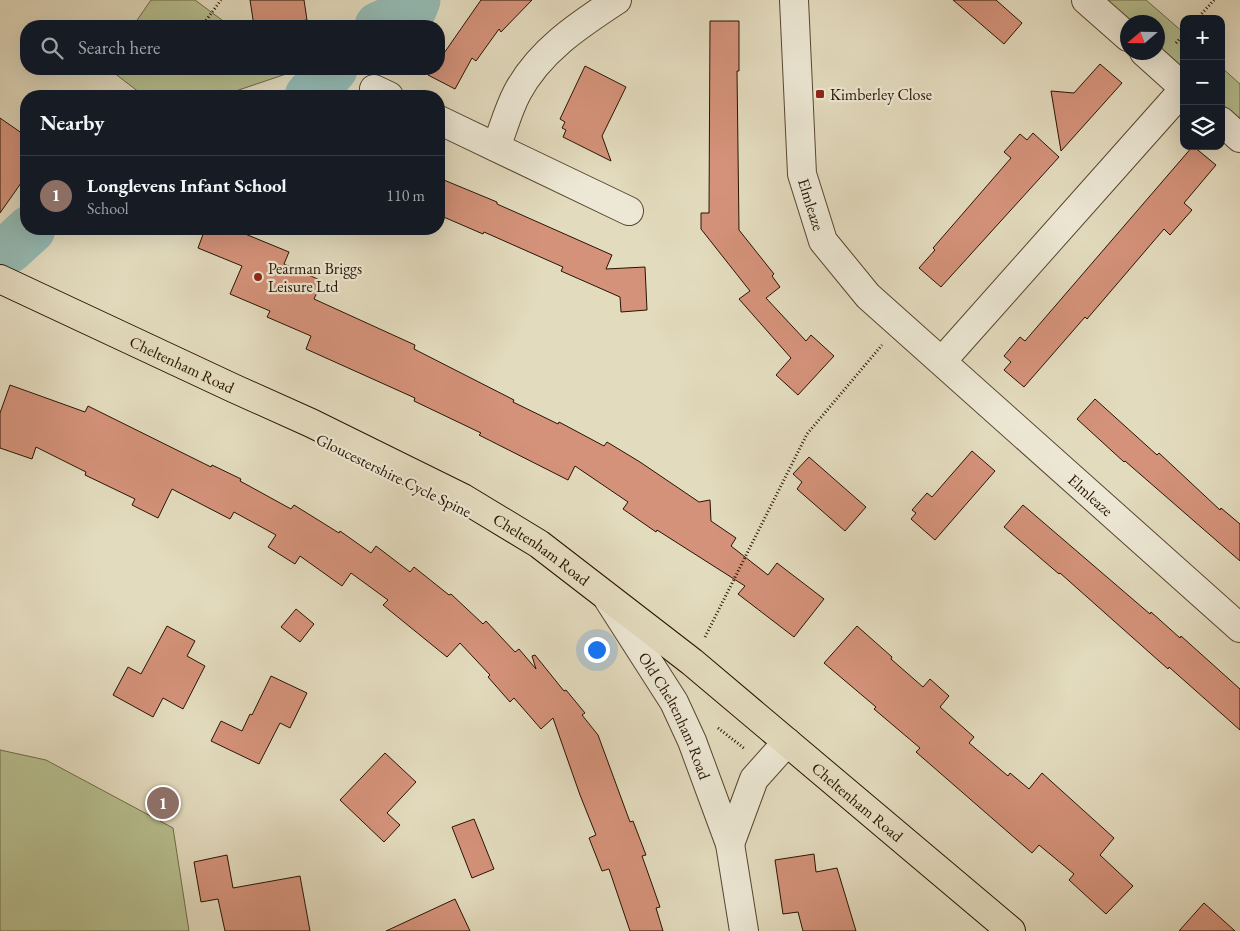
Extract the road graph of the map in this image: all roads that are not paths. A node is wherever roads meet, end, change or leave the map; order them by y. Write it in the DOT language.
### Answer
graph roads {
  1 [pos="617,0"];
  2 [pos="794,0"];
  3 [pos="1086,0"];
  4 [pos="1120,31"];
  5 [pos="1153,60"];
  6 [pos="1180,84"];
  7 [pos="1180,93"];
  8 [pos="445,123"];
  9 [pos="1225,125"];
  10 [pos="1240,138"];
  11 [pos="496,147"];
  12 [pos="629,211"];
  13 [pos="0,279"];
  14 [pos="942,361"];
  15 [pos="606,595"];
  16 [pos="1240,628"];
  17 [pos="787,742"];
  18 [pos="730,844"];
  19 [pos="744,931"];
  20 [pos="1011,931"];
  1 -- 11 [label="street"];
  2 -- 14 [label="street, Elmleaze"];
  3 -- 4 [label="street"];
  5 -- 6 [label="street"];
  7 -- 14 [label="street"];
  8 -- 11 [label="street"];
  9 -- 10 [label="street"];
  11 -- 12 [label="street"];
  13 -- 15 [label="main road, Cheltenham Road"];
  14 -- 16 [label="street, Elmleaze"];
  15 -- 17 [label="main road, Cheltenham Road"];
  15 -- 18 [label="street, Old Cheltenham Road"];
  17 -- 18 [label="street, Old Cheltenham Road"];
  17 -- 20 [label="main road, Cheltenham Road"];
  18 -- 19 [label="street, Old Cheltenham Road"];
}
